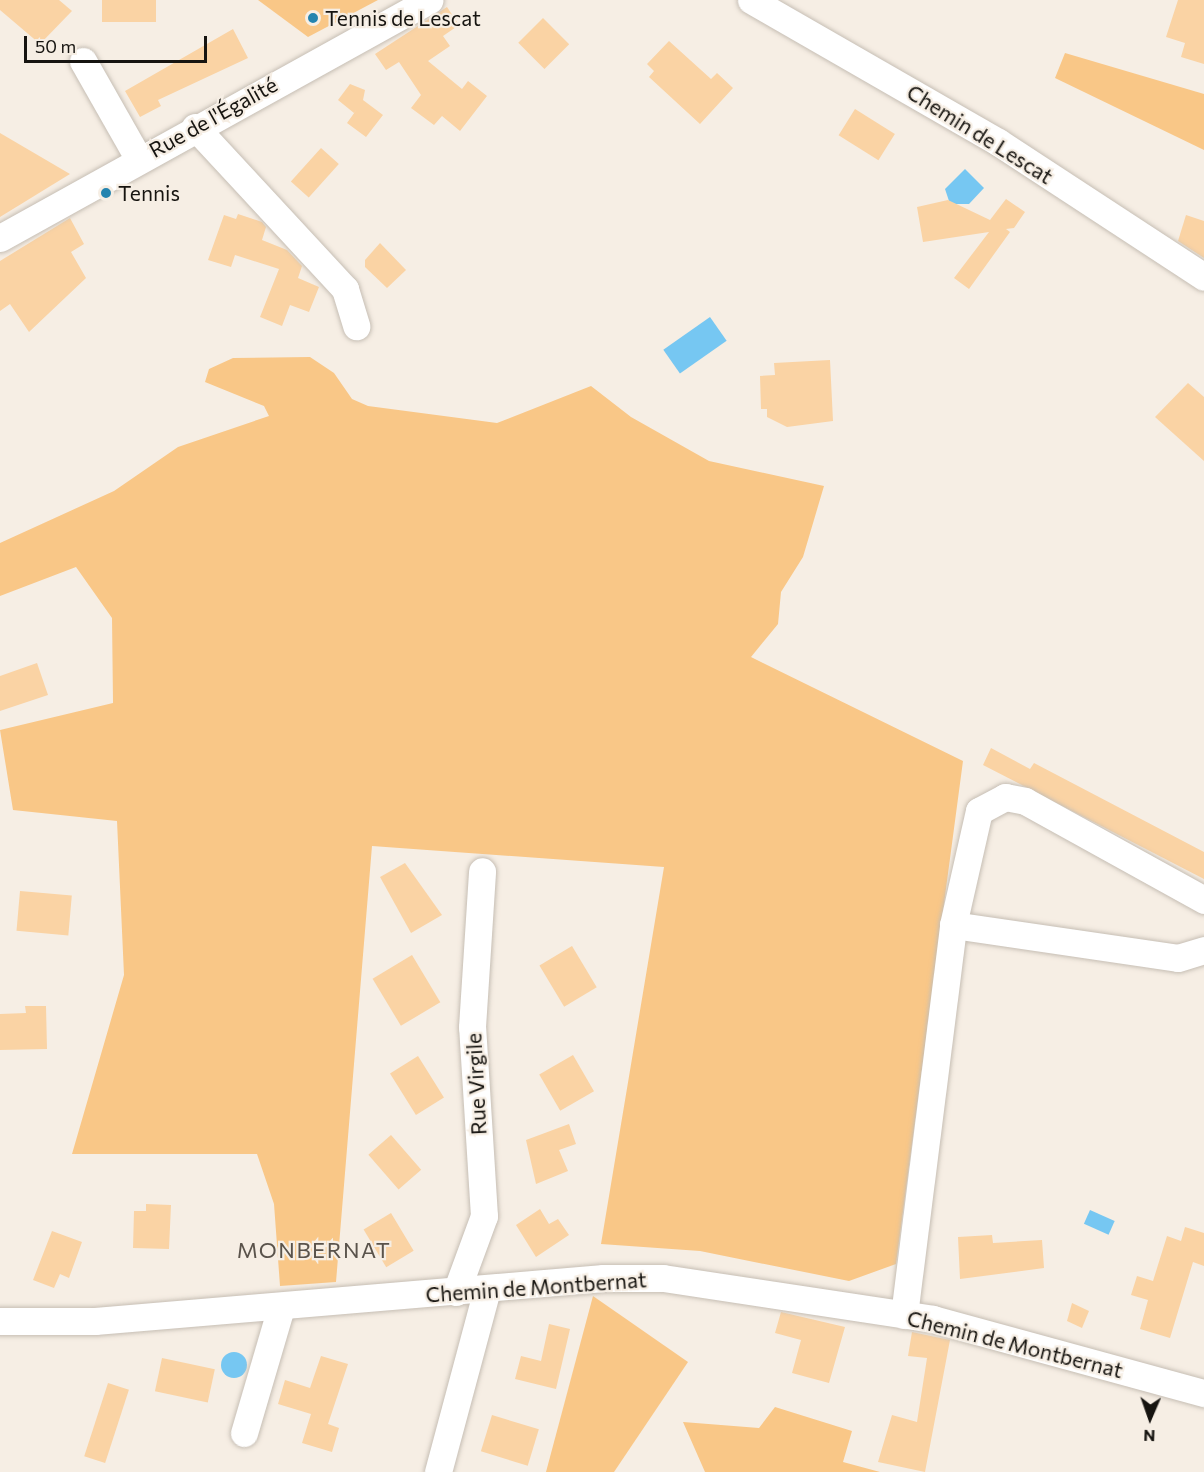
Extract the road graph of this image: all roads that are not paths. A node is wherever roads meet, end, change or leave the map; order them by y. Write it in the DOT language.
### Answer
graph roads {
  1 [pos="429,0"];
  2 [pos="751,0"];
  3 [pos="83,61"];
  4 [pos="195,127"];
  5 [pos="138,158"];
  6 [pos="0,238"];
  7 [pos="1204,277"];
  8 [pos="356,326"];
  9 [pos="482,871"];
  10 [pos="1204,900"];
  11 [pos="953,925"];
  12 [pos="1204,950"];
  13 [pos="487,1289"];
  14 [pos="456,1292"];
  15 [pos="281,1307"];
  16 [pos="904,1315"];
  17 [pos="0,1321"];
  18 [pos="1202,1388"];
  19 [pos="244,1433"];
  20 [pos="438,1472"];
  1 -- 4 [label="street, Rue de l'Égalité"];
  2 -- 7 [label="street, Chemin de Lescat"];
  3 -- 5 [label="street"];
  4 -- 5 [label="street, Rue de l'Égalité"];
  4 -- 8 [label="street"];
  5 -- 6 [label="street, Rue de l'Égalité"];
  9 -- 14 [label="street, Rue Virgile"];
  10 -- 11 [label="street"];
  11 -- 12 [label="street"];
  11 -- 16 [label="street"];
  13 -- 14 [label="street, Chemin de Montbernat"];
  13 -- 16 [label="street, Chemin de Montbernat"];
  13 -- 20 [label="street"];
  14 -- 15 [label="street, Chemin de Montbernat"];
  15 -- 17 [label="street, Chemin de Montbernat"];
  15 -- 19 [label="street"];
  16 -- 18 [label="street, Chemin de Montbernat"];
}
